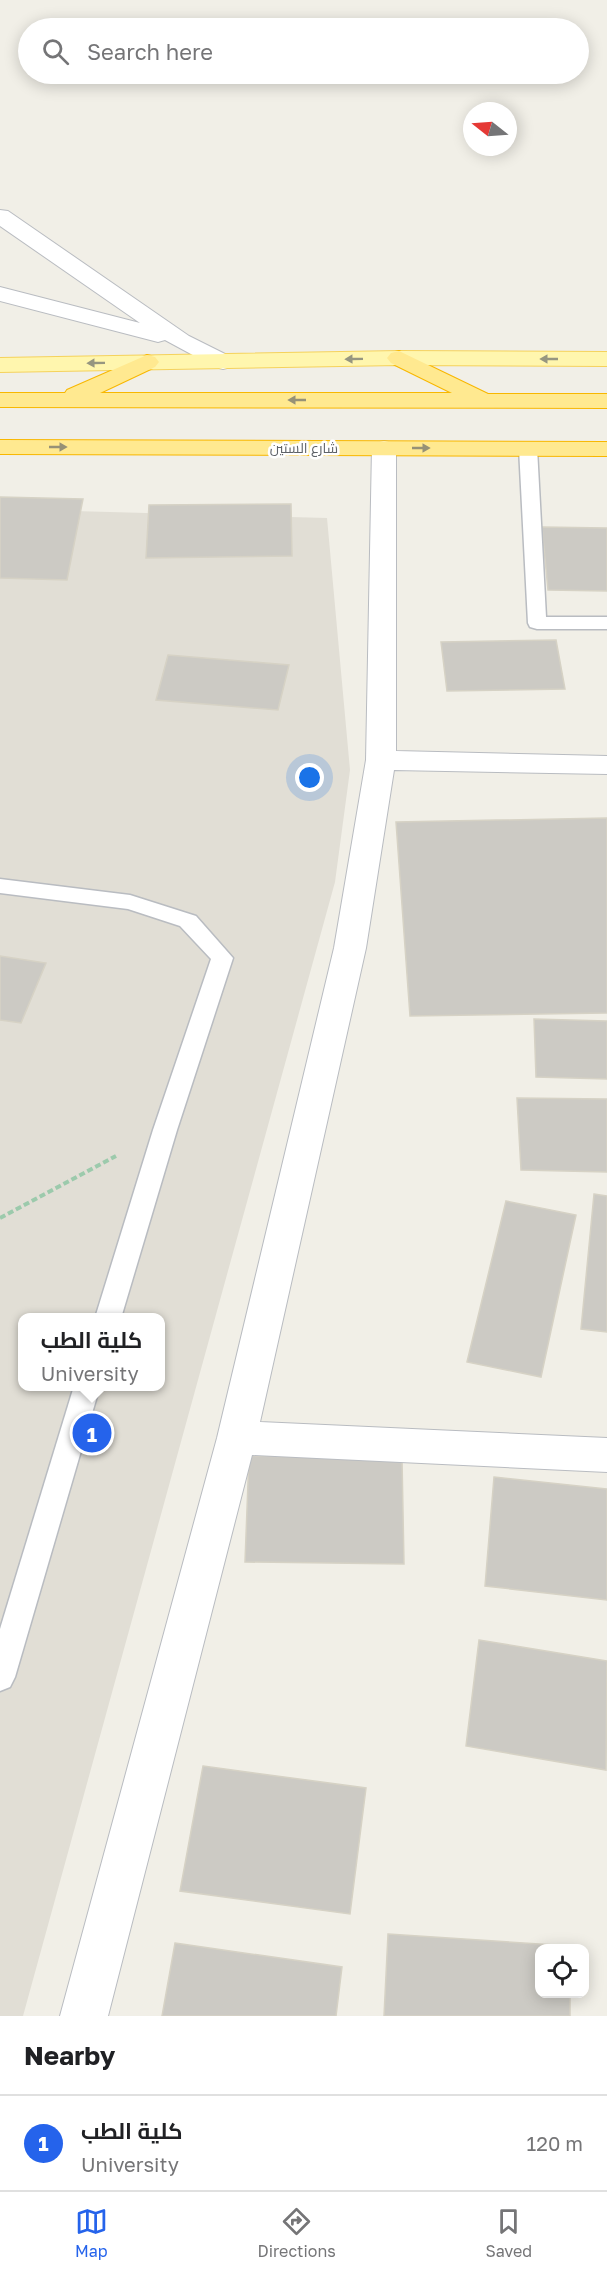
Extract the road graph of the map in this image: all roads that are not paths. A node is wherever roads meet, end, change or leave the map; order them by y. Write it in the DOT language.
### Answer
graph roads {
  1 [pos="0,216"];
  2 [pos="86,276"];
  3 [pos="0,294"];
  4 [pos="41,304"];
  5 [pos="181,341"];
  6 [pos="399,358"];
  7 [pos="607,359"];
  8 [pos="147,362"];
  9 [pos="223,362"];
  10 [pos="0,365"];
  11 [pos="0,400"];
  12 [pos="65,400"];
  13 [pos="485,400"];
  14 [pos="607,400"];
  15 [pos="0,447"];
  16 [pos="384,448"];
  17 [pos="528,448"];
  18 [pos="607,449"];
  19 [pos="607,623"];
  20 [pos="381,760"];
  21 [pos="607,765"];
  22 [pos="0,886"];
  23 [pos="109,1313"];
  24 [pos="86,1391"];
  25 [pos="237,1438"];
  26 [pos="607,1455"];
  27 [pos="0,1677"];
  28 [pos="84,2016"];
  1 -- 2 [label="street"];
  2 -- 4 [label="street"];
  2 -- 5 [label="street"];
  3 -- 4 [label="street"];
  4 -- 5 [label="street"];
  5 -- 9 [label="street"];
  7 -- 6 [label="main road, one-way"];
  6 -- 9 [label="main road, one-way"];
  6 -- 13 [label="highway"];
  8 -- 9 [label="main road"];
  8 -- 10 [label="main road, one-way"];
  8 -- 12 [label="highway"];
  11 -- 12 [label="highway"];
  13 -- 12 [label="highway, one-way"];
  13 -- 14 [label="highway"];
  15 -- 16 [label="highway, شارع الستين, one-way"];
  16 -- 17 [label="highway, شارع الستين, one-way"];
  16 -- 20 [label="street"];
  17 -- 18 [label="highway, شارع الستين"];
  17 -- 19 [label="lane"];
  20 -- 21 [label="street"];
  20 -- 25 [label="street"];
  22 -- 23 [label="lane"];
  24 -- 27 [label="lane"];
  25 -- 26 [label="street"];
  25 -- 28 [label="street"];
}
